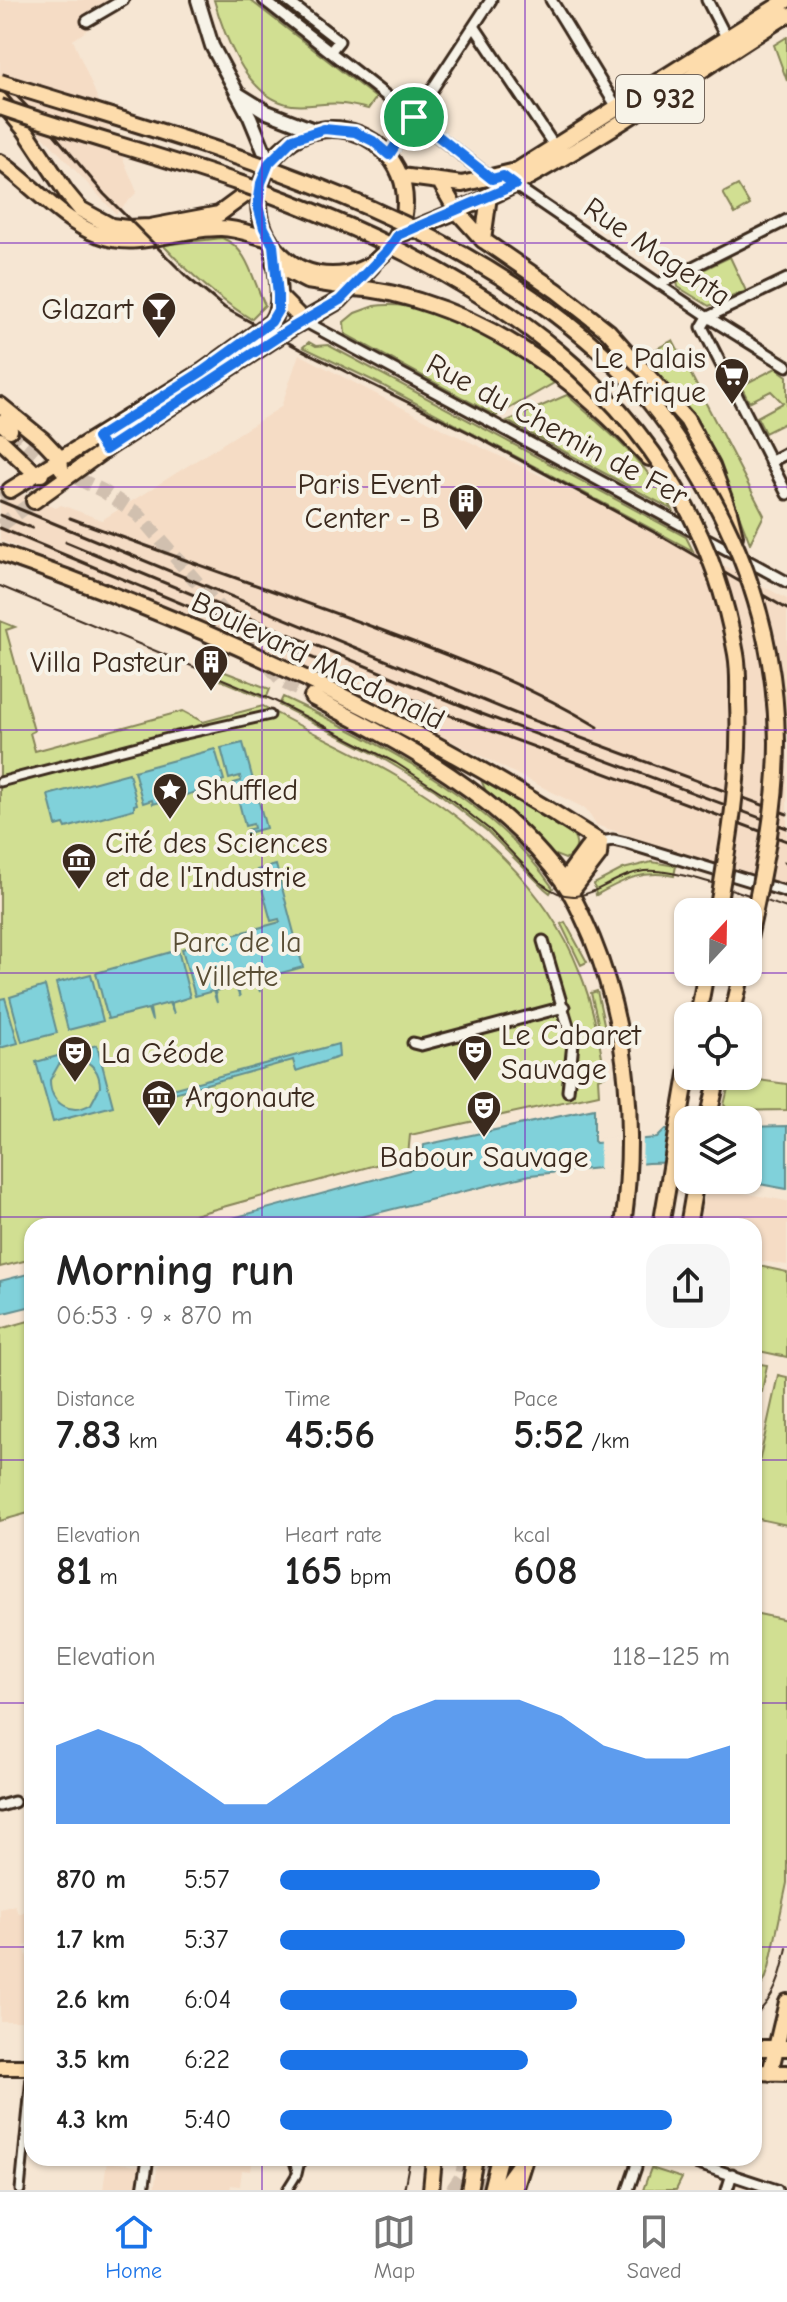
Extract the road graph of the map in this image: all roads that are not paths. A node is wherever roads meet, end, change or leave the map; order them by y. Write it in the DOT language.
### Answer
graph roads {
  1 [pos="123,0"];
  2 [pos="198,0"];
  3 [pos="264,0"];
  4 [pos="286,0"];
  5 [pos="491,0"];
  6 [pos="551,0"];
  7 [pos="707,0"];
  8 [pos="787,0"];
  9 [pos="787,15"];
  10 [pos="87,21"];
  11 [pos="474,26"];
  12 [pos="726,37"];
  13 [pos="330,52"];
  14 [pos="0,82"];
  15 [pos="238,94"];
  16 [pos="0,100"];
  17 [pos="0,107"];
  18 [pos="617,107"];
  19 [pos="414,117"];
  20 [pos="314,130"];
  21 [pos="555,147"];
  22 [pos="389,155"];
  23 [pos="46,161"];
  24 [pos="0,162"];
  25 [pos="269,163"];
  26 [pos="401,176"];
  27 [pos="24,179"];
  28 [pos="514,179"];
  29 [pos="440,182"];
  30 [pos="261,183"];
  31 [pos="489,196"];
  32 [pos="456,210"];
  33 [pos="787,220"];
  34 [pos="398,235"];
  35 [pos="483,240"];
  36 [pos="271,242"];
  37 [pos="377,260"];
  38 [pos="274,264"];
  39 [pos="787,279"];
  40 [pos="659,284"];
  41 [pos="353,288"];
  42 [pos="278,295"];
  43 [pos="708,317"];
  44 [pos="304,321"];
  45 [pos="787,366"];
  46 [pos="0,405"];
  47 [pos="3,431"];
  48 [pos="32,431"];
  49 [pos="101,444"];
  50 [pos="14,452"];
  51 [pos="787,453"];
  52 [pos="60,458"];
  53 [pos="770,462"];
  54 [pos="787,471"];
  55 [pos="35,473"];
  56 [pos="61,480"];
  57 [pos="10,490"];
  58 [pos="787,494"];
  59 [pos="682,499"];
  60 [pos="34,501"];
  61 [pos="739,552"];
  62 [pos="0,553"];
  63 [pos="787,582"];
  64 [pos="312,697"];
  65 [pos="270,715"];
  66 [pos="0,782"];
  67 [pos="600,842"];
  68 [pos="567,888"];
  69 [pos="787,892"];
  70 [pos="719,898"];
  71 [pos="758,898"];
  72 [pos="543,941"];
  73 [pos="564,1007"];
  74 [pos="413,1043"];
  75 [pos="684,1090"];
  76 [pos="568,1091"];
  77 [pos="693,1194"];
  78 [pos="624,1218"];
  79 [pos="662,1218"];
  80 [pos="689,1218"];
  81 [pos="14,1802"];
  82 [pos="0,1806"];
  83 [pos="787,2002"];
  84 [pos="782,2048"];
  85 [pos="0,2067"];
  86 [pos="24,2067"];
  87 [pos="762,2072"];
  88 [pos="770,2073"];
  89 [pos="787,2073"];
  90 [pos="24,2149"];
  91 [pos="147,2166"];
  92 [pos="297,2166"];
  93 [pos="431,2166"];
  94 [pos="433,2166"];
  95 [pos="474,2166"];
  96 [pos="500,2166"];
  97 [pos="519,2166"];
  98 [pos="636,2166"];
  99 [pos="706,2166"];
  100 [pos="732,2174"];
  101 [pos="503,2189"];
  102 [pos="20,2190"];
  103 [pos="143,2190"];
  104 [pos="287,2190"];
  105 [pos="423,2190"];
  106 [pos="431,2190"];
  107 [pos="469,2190"];
  108 [pos="628,2190"];
  109 [pos="727,2190"];
  110 [pos="777,2190"];
  1 -- 10 [label="street"];
  2 -- 15 [label="main road"];
  3 -- 13 [label="street, Rue Magenta"];
  4 -- 13 [label="street"];
  5 -- 11 [label="street"];
  6 -- 18 [label="street"];
  7 -- 12 [label="street"];
  8 -- 12 [label="main road, D 932"];
  9 -- 28 [label="main road, D 932"];
  11 -- 19 [label="street"];
  11 -- 21 [label="street"];
  12 -- 18 [label="main road, D 932"];
  13 -- 19 [label="street, Rue Magenta"];
  14 -- 61 [label="main road, bridge"];
  15 -- 20 [label="main road"];
  15 -- 25 [label="main road"];
  16 -- 23 [label="main road"];
  17 -- 59 [label="main road, bridge"];
  18 -- 21 [label="main road, D 932"];
  19 -- 22 [label="street"];
  19 -- 28 [label="street, Rue Magenta"];
  20 -- 22 [label="main road"];
  20 -- 25 [label="main road"];
  21 -- 28 [label="main road, D 932"];
  22 -- 26 [label="main road"];
  23 -- 27 [label="main road"];
  23 -- 30 [label="main road"];
  24 -- 27 [label="main road"];
  25 -- 30 [label="main road"];
  26 -- 29 [label="main road"];
  26 -- 34 [label="main road"];
  27 -- 36 [label="main road"];
  28 -- 29 [label="main road"];
  28 -- 31 [label="main road"];
  28 -- 40 [label="street, Rue Magenta"];
  29 -- 32 [label="main road"];
  30 -- 36 [label="main road"];
  31 -- 32 [label="main road"];
  31 -- 35 [label="main road"];
  32 -- 34 [label="main road"];
  32 -- 35 [label="main road"];
  33 -- 40 [label="street"];
  34 -- 37 [label="main road"];
  35 -- 61 [label="main road, bridge"];
  36 -- 37 [label="main road"];
  36 -- 38 [label="main road"];
  37 -- 41 [label="main road"];
  38 -- 41 [label="main road"];
  38 -- 42 [label="main road"];
  39 -- 43 [label="street"];
  40 -- 43 [label="street, Rue Magenta"];
  41 -- 44 [label="main road"];
  41 -- 59 [label="main road, bridge"];
  42 -- 44 [label="main road"];
  42 -- 49 [label="main road"];
  43 -- 45 [label="street, Rue Magenta"];
  43 -- 53 [label="street"];
  44 -- 49 [label="main road"];
  44 -- 63 [label="street, Rue du Chemin de Fer"];
  46 -- 48 [label="main road"];
  47 -- 50 [label="main road"];
  48 -- 50 [label="main road"];
  48 -- 52 [label="main road"];
  49 -- 52 [label="main road"];
  49 -- 56 [label="main road"];
  50 -- 55 [label="main road"];
  51 -- 53 [label="street"];
  52 -- 55 [label="main road"];
  52 -- 56 [label="main road"];
  53 -- 54 [label="street"];
  53 -- 58 [label="street"];
  55 -- 56 [label="main road"];
  55 -- 57 [label="main road"];
  56 -- 60 [label="main road"];
  59 -- 70 [label="main road, bridge"];
  61 -- 71 [label="main road, bridge"];
  62 -- 67 [label="main road, Boulevard Macdonald"];
  64 -- 68 [label="main road, Boulevard Macdonald"];
  65 -- 66 [label="street"];
  67 -- 68 [label="main road"];
  67 -- 69 [label="street"];
  68 -- 78 [label="main road, Boulevard Macdonald"];
  72 -- 73 [label="street"];
  73 -- 74 [label="street"];
  73 -- 76 [label="street"];
  75 -- 79 [label="main road"];
  77 -- 80 [label="main road"];
  81 -- 82 [label="street"];
  83 -- 84 [label="main road"];
  84 -- 88 [label="main road"];
  85 -- 86 [label="main road"];
  87 -- 88 [label="main road"];
  88 -- 89 [label="main road"];
  90 -- 102 [label="street"];
  91 -- 103 [label="street"];
  92 -- 104 [label="street"];
  93 -- 105 [label="main road"];
  94 -- 106 [label="main road"];
  95 -- 107 [label="main road"];
  96 -- 101 [label="main road"];
  97 -- 101 [label="main road"];
  98 -- 108 [label="street"];
  99 -- 100 [label="street"];
  100 -- 109 [label="street"];
  100 -- 110 [label="street"];
}
